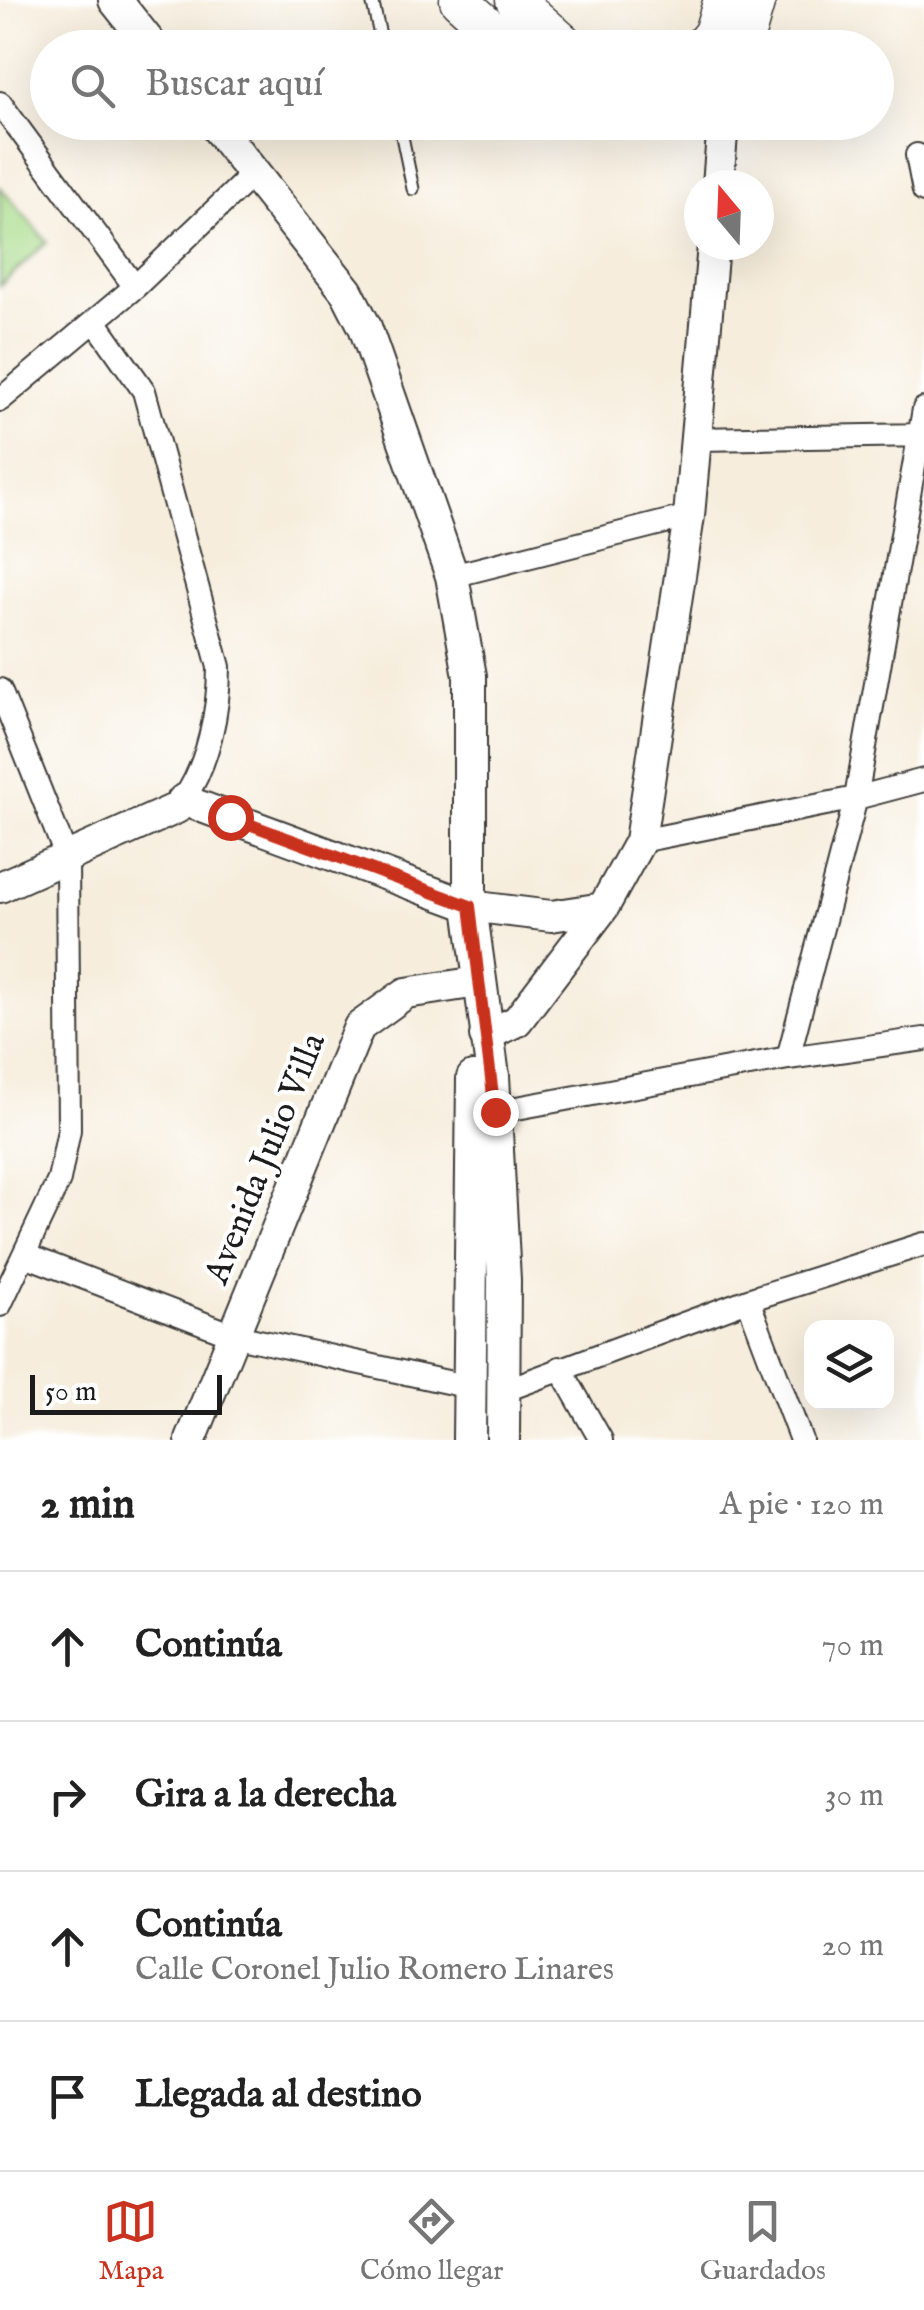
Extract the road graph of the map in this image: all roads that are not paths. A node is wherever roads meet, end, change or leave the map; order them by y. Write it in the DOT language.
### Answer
graph roads {
  1 [pos="115,0"];
  2 [pos="372,0"];
  3 [pos="459,0"];
  4 [pos="515,0"];
  5 [pos="723,0"];
  6 [pos="756,0"];
  7 [pos="139,30"];
  8 [pos="378,30"];
  9 [pos="492,30"];
  10 [pos="549,30"];
  11 [pos="714,30"];
  12 [pos="747,30"];
  13 [pos="0,104"];
  14 [pos="227,140"];
  15 [pos="403,140"];
  16 [pos="722,140"];
  17 [pos="917,155"];
  18 [pos="719,170"];
  19 [pos="254,173"];
  20 [pos="413,188"];
  21 [pos="924,191"];
  22 [pos="712,260"];
  23 [pos="135,287"];
  24 [pos="94,321"];
  25 [pos="0,400"];
  26 [pos="924,409"];
  27 [pos="923,435"];
  28 [pos="697,439"];
  29 [pos="689,516"];
  30 [pos="452,576"];
  31 [pos="0,690"];
  32 [pos="924,780"];
  33 [pos="856,798"];
  34 [pos="183,800"];
  35 [pos="640,841"];
  36 [pos="67,858"];
  37 [pos="0,887"];
  38 [pos="470,906"];
  39 [pos="603,908"];
  40 [pos="478,982"];
  41 [pos="485,1036"];
  42 [pos="924,1039"];
  43 [pos="788,1058"];
  44 [pos="495,1112"];
  45 [pos="924,1244"];
  46 [pos="26,1254"];
  47 [pos="748,1300"];
  48 [pos="0,1305"];
  49 [pos="236,1336"];
  50 [pos="560,1368"];
  51 [pos="470,1388"];
  52 [pos="503,1391"];
  53 [pos="192,1440"];
  54 [pos="469,1440"];
  55 [pos="503,1440"];
  56 [pos="601,1440"];
  57 [pos="802,1440"];
  1 -- 7 [label="main road"];
  2 -- 8 [label="lane"];
  3 -- 9 [label="highway"];
  4 -- 10 [label="highway"];
  5 -- 11 [label="highway"];
  6 -- 12 [label="highway"];
  13 -- 23 [label="street"];
  14 -- 19 [label="main road"];
  15 -- 20 [label="lane"];
  16 -- 18 [label="street"];
  17 -- 21 [label="street"];
  19 -- 23 [label="street"];
  19 -- 30 [label="main road"];
  22 -- 28 [label="street"];
  23 -- 24 [label="street"];
  24 -- 25 [label="street"];
  24 -- 34 [label="street"];
  26 -- 27 [label="street"];
  27 -- 28 [label="street"];
  27 -- 33 [label="street"];
  28 -- 29 [label="street"];
  29 -- 30 [label="street"];
  29 -- 35 [label="street"];
  30 -- 38 [label="main road"];
  31 -- 36 [label="street"];
  32 -- 33 [label="street"];
  33 -- 35 [label="street"];
  33 -- 43 [label="street"];
  34 -- 36 [label="street"];
  34 -- 38 [label="street"];
  35 -- 39 [label="street"];
  36 -- 37 [label="street"];
  36 -- 46 [label="street"];
  38 -- 39 [label="street"];
  38 -- 40 [label="main road"];
  39 -- 41 [label="street"];
  40 -- 41 [label="main road"];
  40 -- 49 [label="street, Avenida Julio Villa"];
  41 -- 44 [label="main road"];
  41 -- 51 [label="main road"];
  42 -- 43 [label="street"];
  43 -- 44 [label="street"];
  44 -- 52 [label="main road"];
  45 -- 47 [label="street"];
  46 -- 48 [label="street"];
  46 -- 49 [label="street"];
  47 -- 50 [label="street"];
  47 -- 57 [label="street"];
  49 -- 51 [label="street"];
  49 -- 53 [label="street, Avenida Julio Villa"];
  50 -- 52 [label="street"];
  50 -- 56 [label="street"];
  51 -- 54 [label="main road"];
  52 -- 55 [label="main road"];
}
